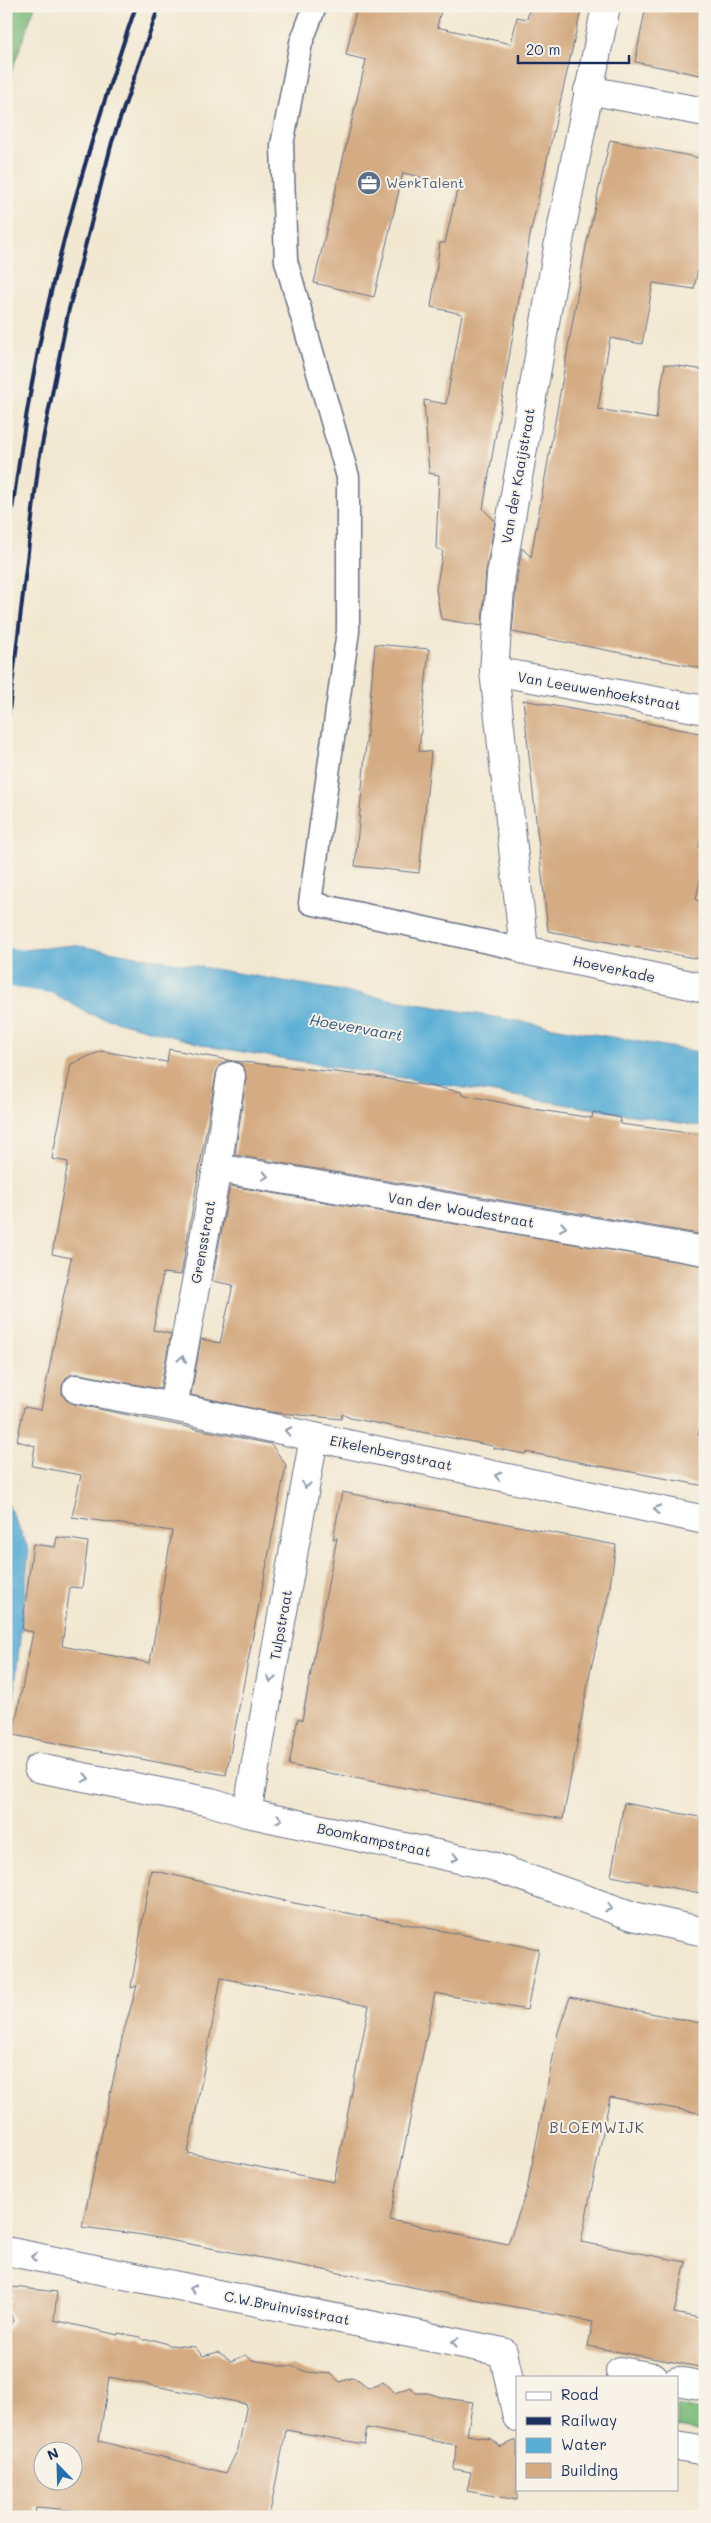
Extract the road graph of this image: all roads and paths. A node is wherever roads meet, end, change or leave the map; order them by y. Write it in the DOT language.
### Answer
graph roads {
  1 [pos="315,6"];
  2 [pos="606,6"];
  3 [pos="588,90"];
  4 [pos="705,112"];
  5 [pos="494,671"];
  6 [pos="705,710"];
  7 [pos="524,950"];
  8 [pos="705,988"];
  9 [pos="231,1076"];
  10 [pos="217,1168"];
  11 [pos="705,1251"];
  12 [pos="77,1389"];
  13 [pos="173,1407"];
  14 [pos="314,1437"];
  15 [pos="705,1520"];
  16 [pos="38,1768"];
  17 [pos="247,1812"];
  18 [pos="705,1932"];
  19 [pos="6,2251"];
  20 [pos="620,2371"];
  21 [pos="648,2376"];
  22 [pos="678,2381"];
  23 [pos="705,2386"];
  24 [pos="516,2412"];
  25 [pos="678,2446"];
  26 [pos="705,2450"];
  1 -- 7 [label="lane"];
  2 -- 3 [label="street, Van der Kaaijstraat"];
  3 -- 4 [label="street"];
  3 -- 5 [label="street, Van der Kaaijstraat"];
  5 -- 6 [label="street, Van Leeuwenhoekstraat"];
  5 -- 7 [label="street, Van der Kaaijstraat"];
  7 -- 8 [label="street, Hoeverkade"];
  9 -- 10 [label="street, Grensstraat"];
  10 -- 11 [label="street, Van der Woudestraat, one-way"];
  13 -- 10 [label="street, Grensstraat, one-way"];
  12 -- 13 [label="street, Eikelenbergstraat"];
  14 -- 13 [label="street, Eikelenbergstraat, one-way"];
  15 -- 14 [label="street, Eikelenbergstraat, one-way"];
  14 -- 17 [label="street, Tulpstraat, one-way"];
  16 -- 17 [label="street, Boomkampstraat, one-way"];
  17 -- 18 [label="street, Boomkampstraat, one-way"];
  24 -- 19 [label="street, C.W.Bruinvisstraat, one-way"];
  20 -- 21 [label="street"];
  22 -- 23 [label="street"];
  25 -- 26 [label="street"];
}
